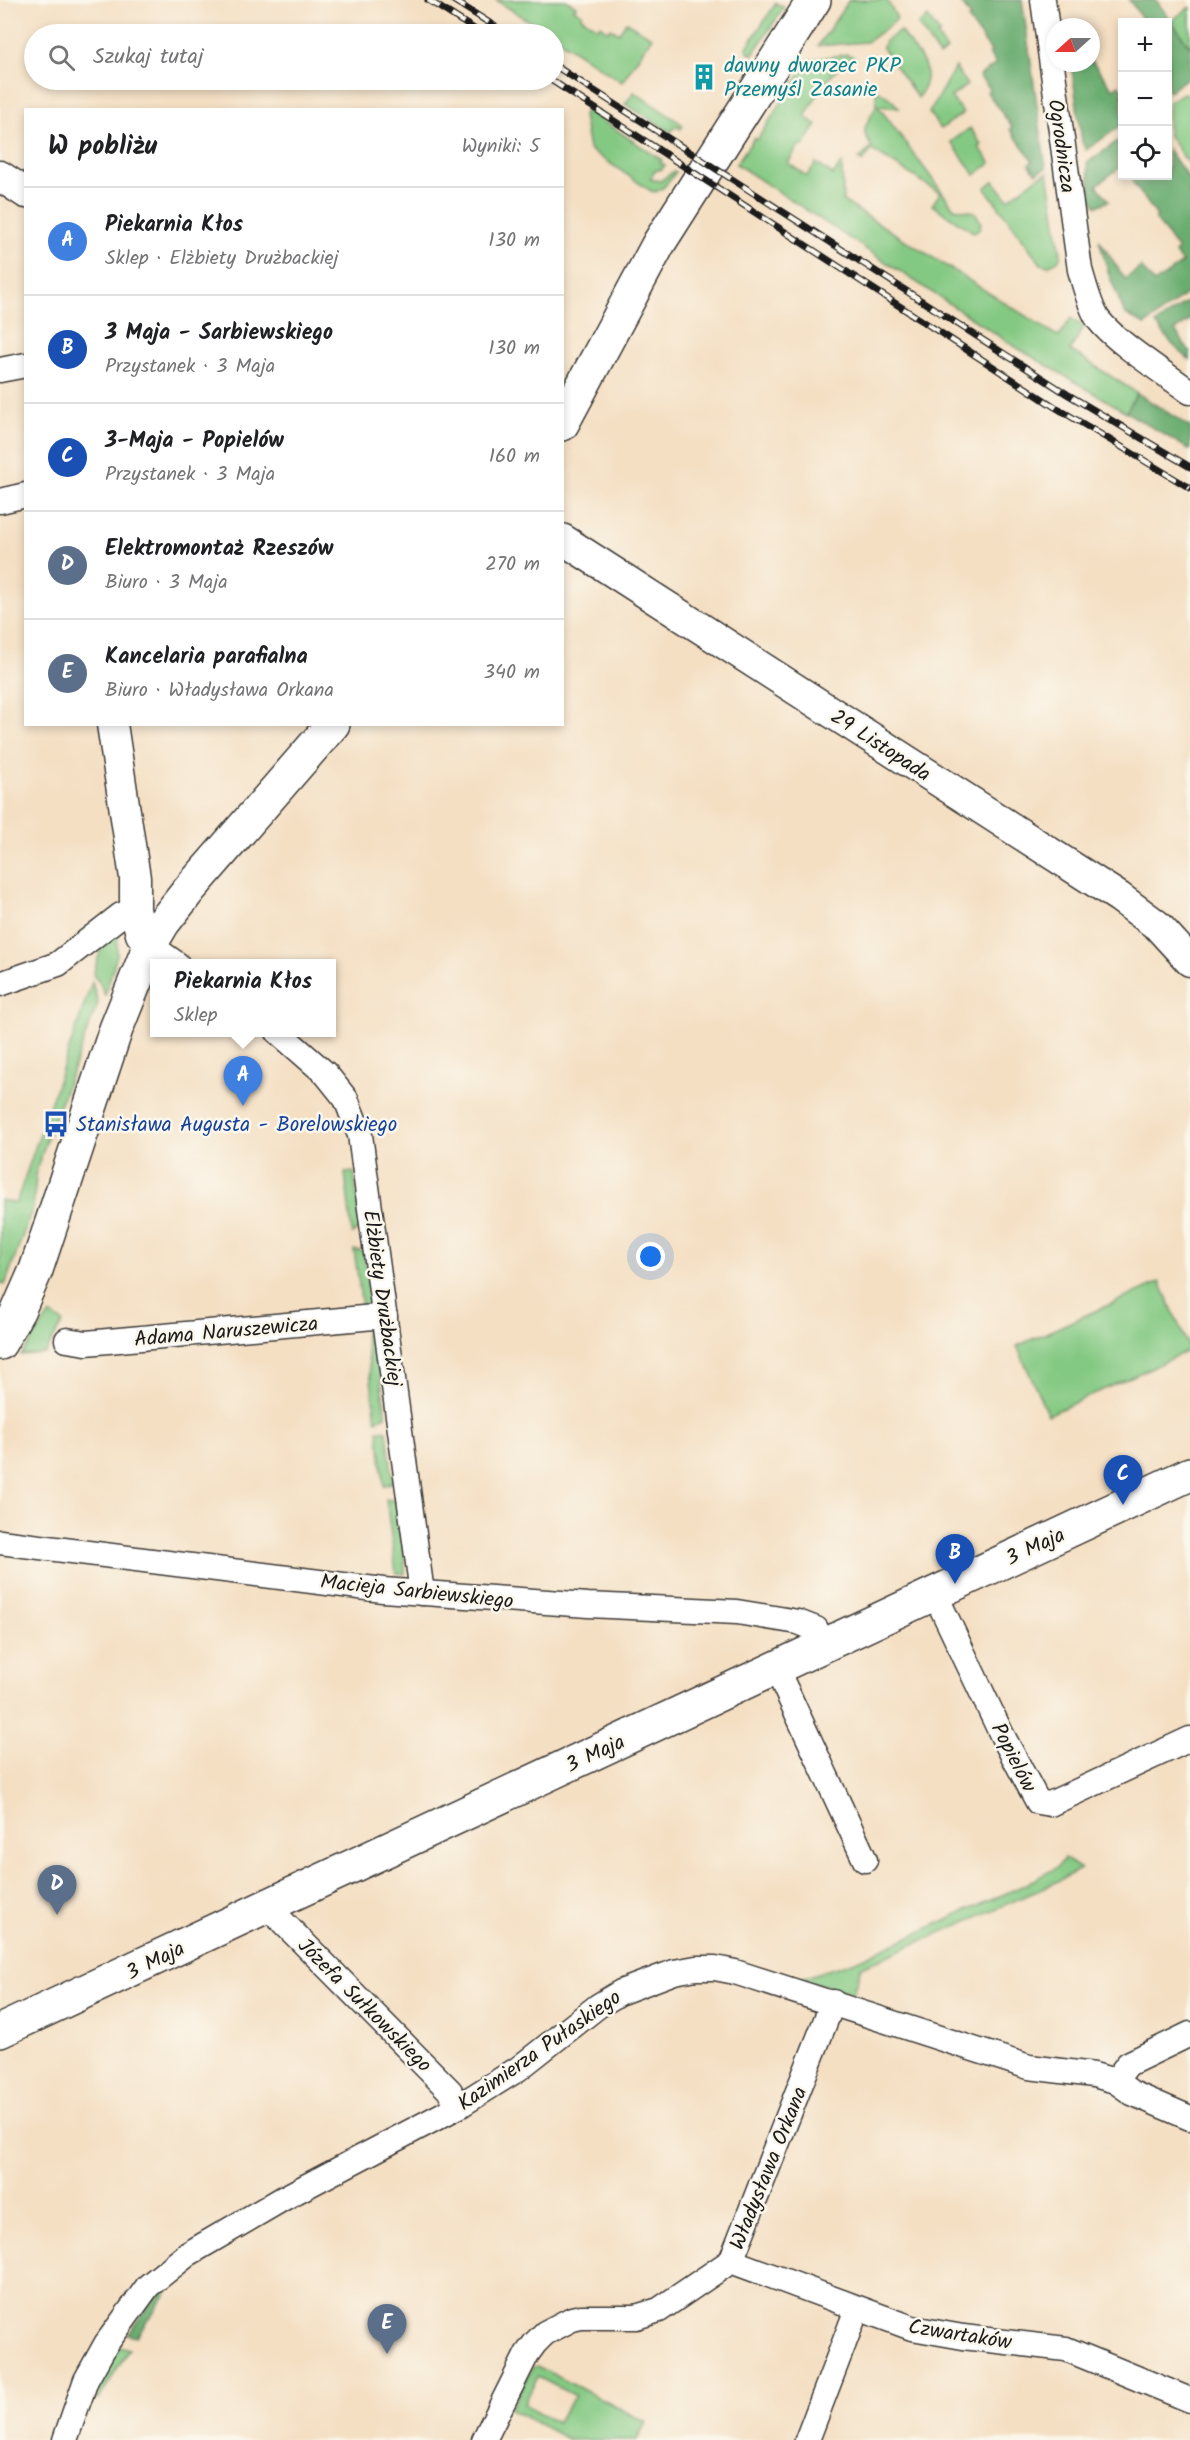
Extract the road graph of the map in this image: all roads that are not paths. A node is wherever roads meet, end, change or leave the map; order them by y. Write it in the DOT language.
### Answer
graph roads {
  1 [pos="814,0"];
  2 [pos="1043,0"];
  3 [pos="0,176"];
  4 [pos="24,192"];
  5 [pos="24,365"];
  6 [pos="0,370"];
  7 [pos="1190,392"];
  8 [pos="564,420"];
  9 [pos="24,495"];
  10 [pos="0,501"];
  11 [pos="564,540"];
  12 [pos="112,726"];
  13 [pos="331,726"];
  14 [pos="135,879"];
  15 [pos="189,890"];
  16 [pos="135,910"];
  17 [pos="150,945"];
  18 [pos="171,959"];
  19 [pos="1190,961"];
  20 [pos="0,984"];
  21 [pos="284,1037"];
  22 [pos="385,1316"];
  23 [pos="68,1340"];
  24 [pos="0,1343"];
  25 [pos="1190,1474"];
  26 [pos="0,1542"];
  27 [pos="422,1593"];
  28 [pos="935,1593"];
  29 [pos="823,1645"];
  30 [pos="776,1668"];
  31 [pos="1190,1739"];
  32 [pos="864,1860"];
  33 [pos="267,1906"];
  34 [pos="834,2002"];
  35 [pos="0,2031"];
  36 [pos="1190,2034"];
  37 [pos="1115,2081"];
  38 [pos="459,2106"];
  39 [pos="1190,2118"];
  40 [pos="731,2261"];
  41 [pos="857,2309"];
  42 [pos="1190,2400"];
  43 [pos="65,2440"];
  44 [pos="484,2440"];
  45 [pos="807,2440"];
  1 -- 8 [label="main road"];
  2 -- 7 [label="street, Ogrodnicza"];
  3 -- 4 [label="street"];
  5 -- 6 [label="street"];
  9 -- 10 [label="street"];
  11 -- 19 [label="street, 29 Listopada"];
  12 -- 14 [label="street"];
  13 -- 15 [label="main road"];
  14 -- 15 [label="street"];
  14 -- 16 [label="street"];
  15 -- 17 [label="main road"];
  16 -- 17 [label="street"];
  16 -- 20 [label="street"];
  17 -- 18 [label="street"];
  17 -- 24 [label="main road"];
  21 -- 22 [label="street, Elżbiety Drużbackiej"];
  22 -- 23 [label="street, Adama Naruszewicza"];
  22 -- 27 [label="street, Elżbiety Drużbackiej"];
  25 -- 28 [label="main road, 3 Maja"];
  26 -- 27 [label="street, Macieja Sarbiewskiego"];
  27 -- 29 [label="street, Macieja Sarbiewskiego"];
  28 -- 29 [label="main road, 3 Maja"];
  28 -- 31 [label="street, Popielów"];
  29 -- 30 [label="main road, 3 Maja"];
  30 -- 32 [label="street"];
  30 -- 33 [label="main road, 3 Maja"];
  33 -- 35 [label="main road, 3 Maja"];
  33 -- 38 [label="street, Józefa Sułkowskiego"];
  34 -- 37 [label="street, Kazimierza Pułaskiego"];
  34 -- 38 [label="street, Kazimierza Pułaskiego"];
  34 -- 40 [label="street, Władysława Orkana"];
  36 -- 37 [label="street"];
  37 -- 39 [label="street, Kazimierza Pułaskiego"];
  38 -- 43 [label="street, Kazimierza Pułaskiego"];
  40 -- 41 [label="street, Czwartaków"];
  40 -- 44 [label="street, Władysława Orkana"];
  41 -- 42 [label="street, Czwartaków"];
  41 -- 45 [label="street"];
}
